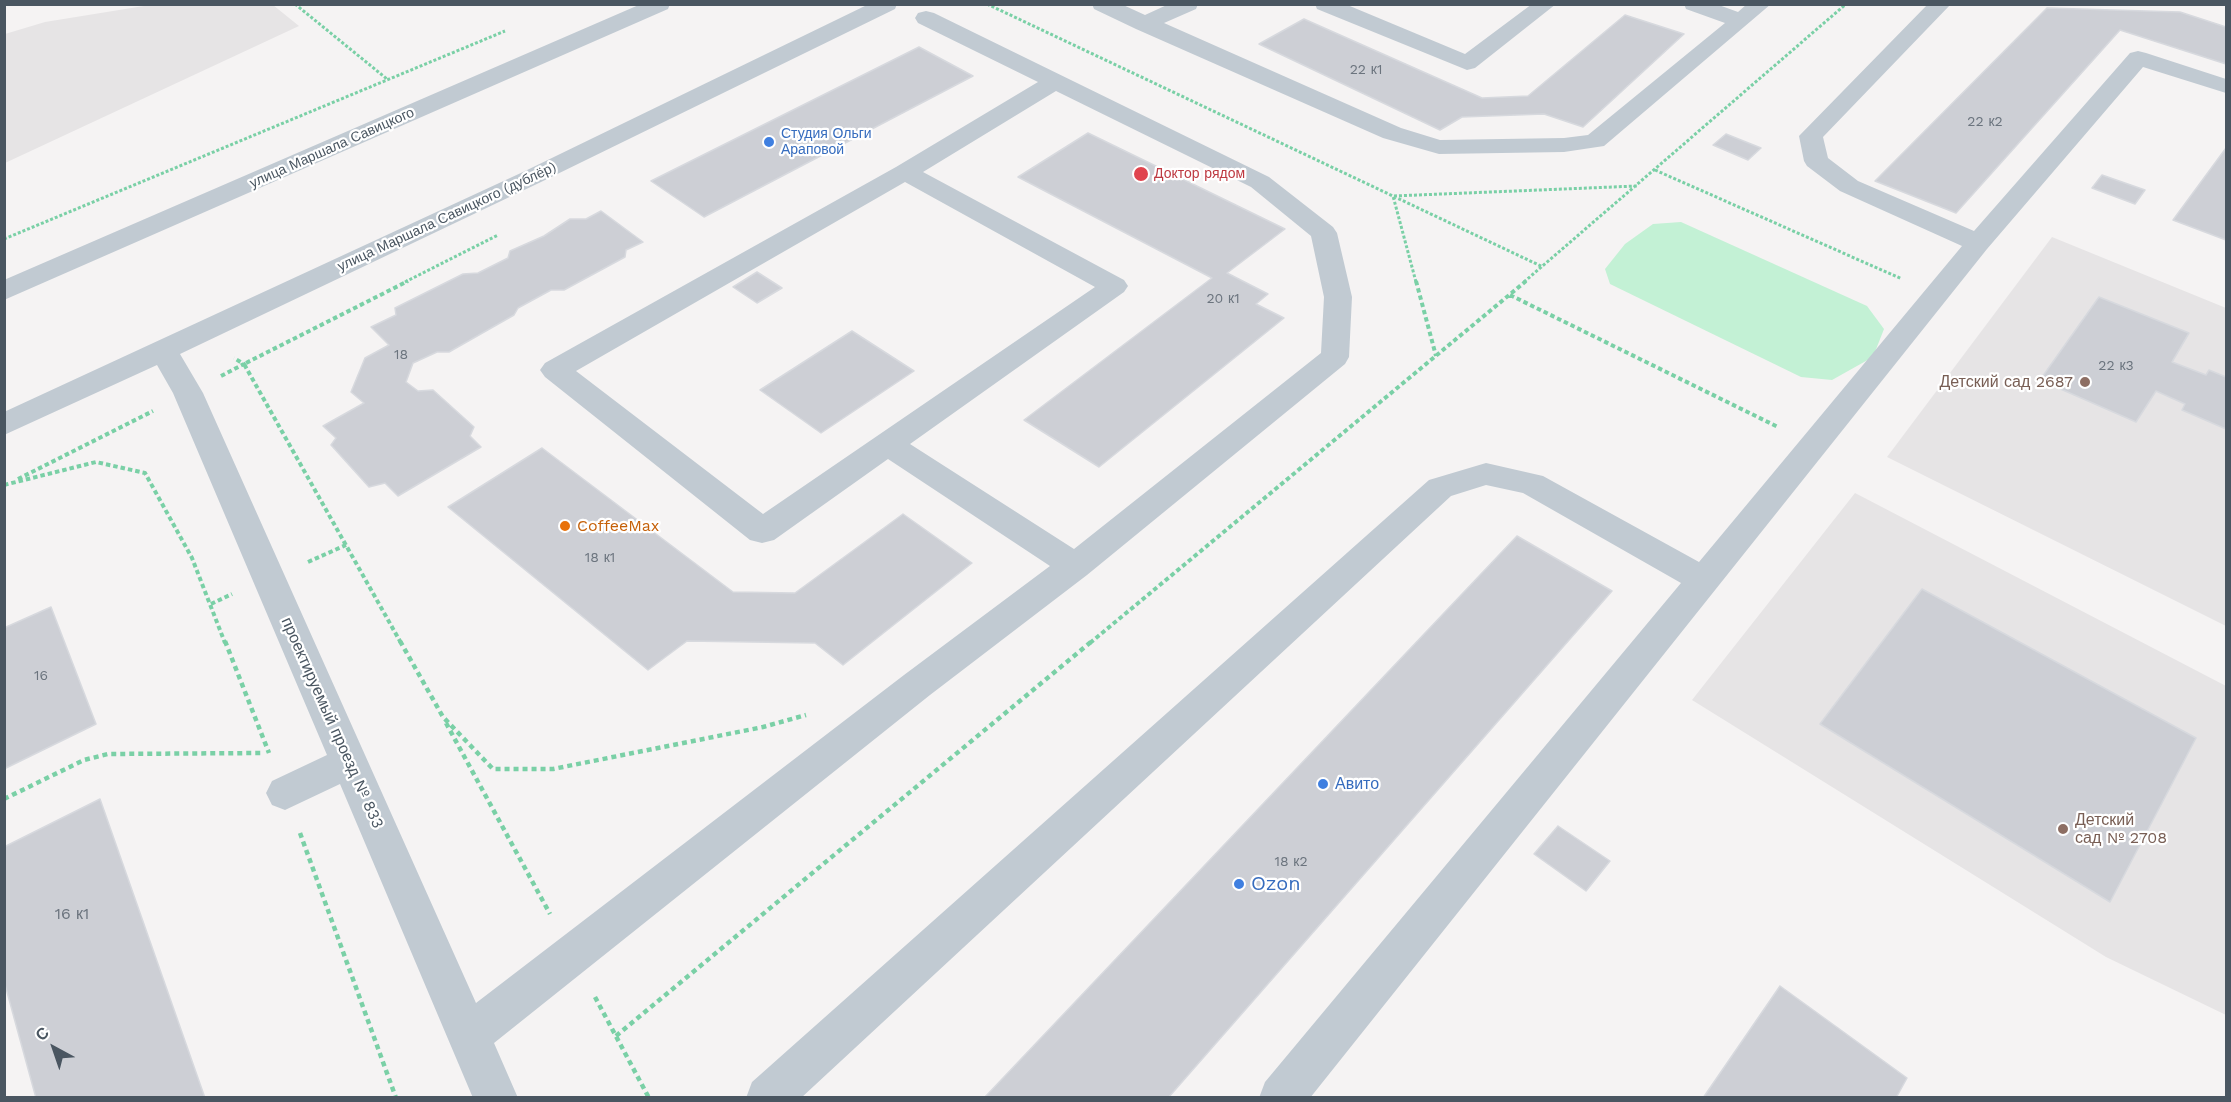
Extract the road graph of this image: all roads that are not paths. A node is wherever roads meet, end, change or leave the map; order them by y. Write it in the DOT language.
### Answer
graph roads {
  1 [pos="660,4"];
  2 [pos="887,4"];
  3 [pos="1102,4"];
  4 [pos="1188,4"];
  5 [pos="1325,4"];
  6 [pos="1546,4"];
  7 [pos="1694,4"];
  8 [pos="1761,4"];
  9 [pos="1941,4"];
  10 [pos="927,11"];
  11 [pos="1741,21"];
  12 [pos="1144,24"];
  13 [pos="1055,82"];
  14 [pos="2226,86"];
  15 [pos="905,172"];
  16 [pos="1978,243"];
  17 [pos="4,291"];
  18 [pos="164,351"];
  19 [pos="4,425"];
  20 [pos="888,444"];
  21 [pos="1075,566"];
  22 [pos="1703,580"];
  23 [pos="349,762"];
  24 [pos="285,793"];
  25 [pos="469,1036"];
  26 [pos="496,1098"];
  27 [pos="768,1098"];
  28 [pos="1281,1098"];
  1 -- 17 [label="street, улица Маршала Савицкого"];
  2 -- 18 [label="street, улица Маршала Савицкого (дублёр)"];
  3 -- 12 [label="street"];
  4 -- 12 [label="street"];
  5 -- 6 [label="street"];
  7 -- 11 [label="street"];
  8 -- 11 [label="street"];
  9 -- 16 [label="street"];
  10 -- 13 [label="street"];
  11 -- 12 [label="street"];
  13 -- 15 [label="street"];
  13 -- 21 [label="street"];
  14 -- 16 [label="street"];
  15 -- 20 [label="street"];
  15 -- 20 [label="street"];
  16 -- 22 [label="street"];
  18 -- 19 [label="street, улица Маршала Савицкого (дублёр)"];
  18 -- 23 [label="street, проектируемый проезд № 833"];
  20 -- 21 [label="street"];
  21 -- 25 [label="street"];
  22 -- 27 [label="street"];
  22 -- 28 [label="street"];
  23 -- 24 [label="street"];
  23 -- 25 [label="street, проектируемый проезд № 833"];
  25 -- 26 [label="street, проектируемый проезд № 833"];
}
